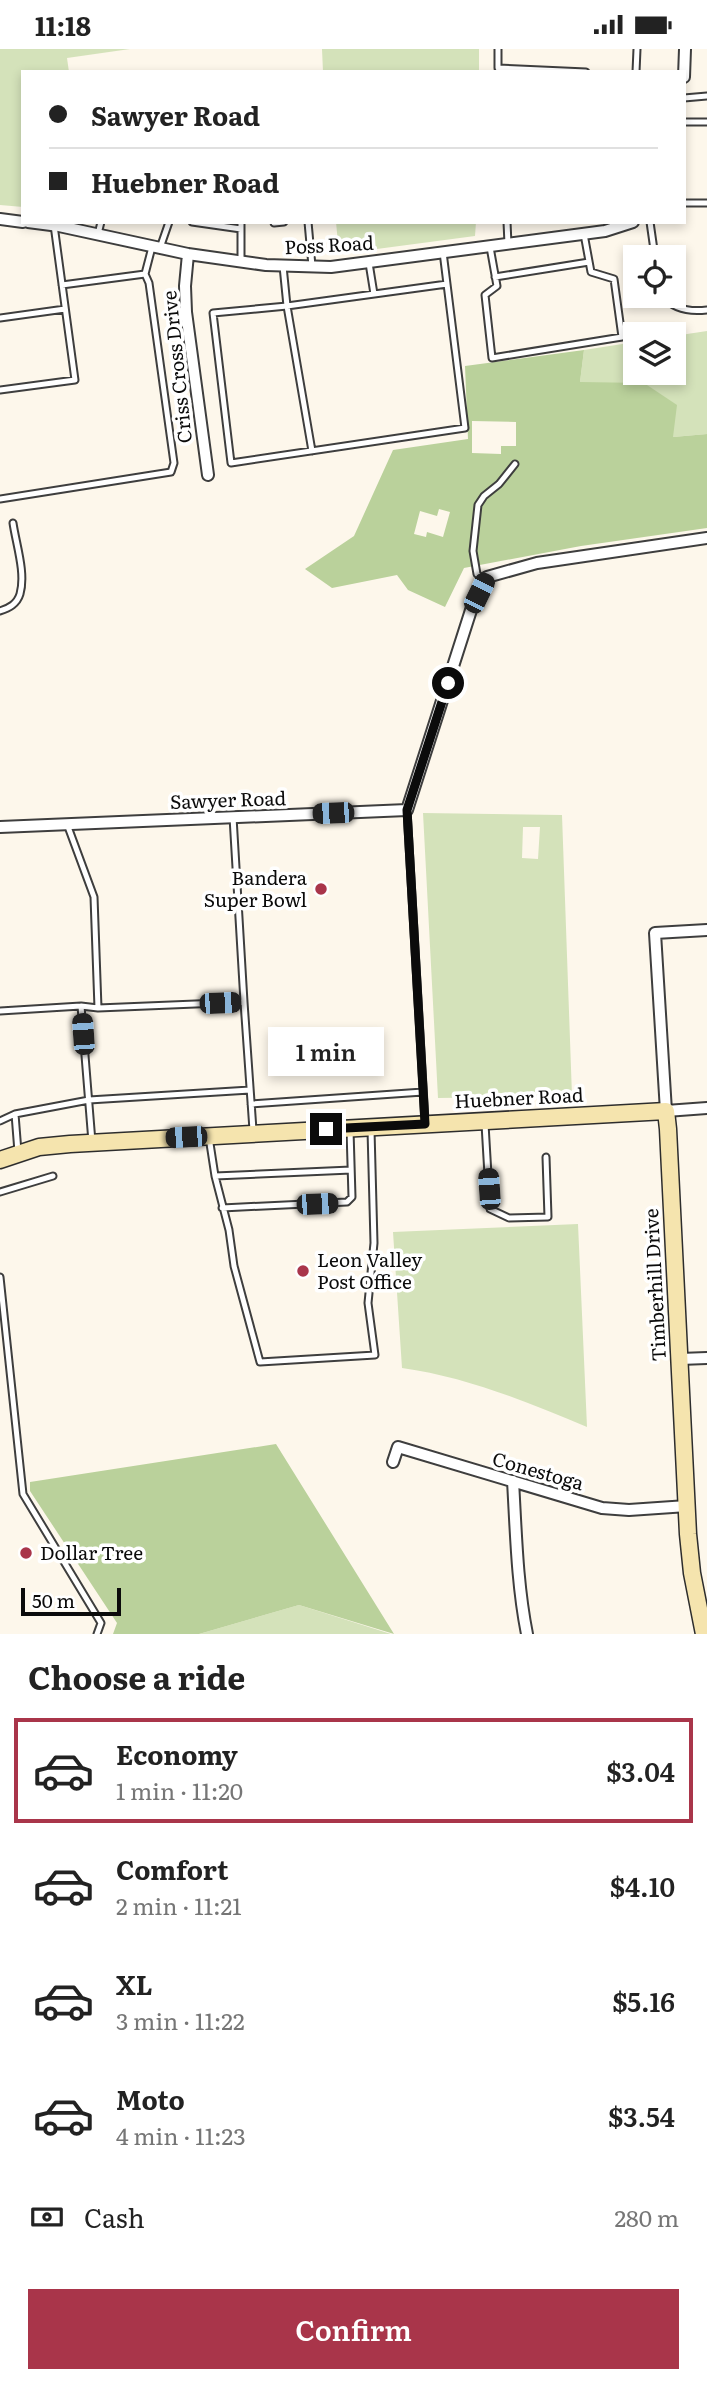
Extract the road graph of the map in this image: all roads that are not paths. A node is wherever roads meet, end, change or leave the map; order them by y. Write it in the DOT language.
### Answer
graph roads {
  1 [pos="498,49"];
  2 [pos="637,49"];
  3 [pos="685,49"];
  4 [pos="542,70"];
  5 [pos="636,70"];
  6 [pos="684,70"];
  7 [pos="707,96"];
  8 [pos="686,98"];
  9 [pos="686,122"];
  10 [pos="707,122"];
  11 [pos="686,203"];
  12 [pos="707,203"];
  13 [pos="0,219"];
  14 [pos="21,222"];
  15 [pos="46,224"];
  16 [pos="100,224"];
  17 [pos="168,224"];
  18 [pos="216,224"];
  19 [pos="308,224"];
  20 [pos="507,224"];
  21 [pos="628,224"];
  22 [pos="650,224"];
  23 [pos="54,225"];
  24 [pos="241,226"];
  25 [pos="98,234"];
  26 [pos="584,234"];
  27 [pos="508,244"];
  28 [pos="653,245"];
  29 [pos="490,246"];
  30 [pos="156,248"];
  31 [pos="443,252"];
  32 [pos="188,254"];
  33 [pos="241,262"];
  34 [pos="369,262"];
  35 [pos="589,262"];
  36 [pos="283,266"];
  37 [pos="312,266"];
  38 [pos="145,274"];
  39 [pos="495,277"];
  40 [pos="447,284"];
  41 [pos="62,285"];
  42 [pos="374,295"];
  43 [pos="287,306"];
  44 [pos="679,308"];
  45 [pos="65,309"];
  46 [pos="707,310"];
  47 [pos="0,318"];
  48 [pos="0,390"];
  49 [pos="312,451"];
  50 [pos="515,464"];
  51 [pos="208,475"];
  52 [pos="0,499"];
  53 [pos="13,523"];
  54 [pos="707,538"];
  55 [pos="485,580"];
  56 [pos="0,611"];
  57 [pos="407,810"];
  58 [pos="233,817"];
  59 [pos="67,824"];
  60 [pos="0,827"];
  61 [pos="707,930"];
  62 [pos="244,1002"];
  63 [pos="81,1006"];
  64 [pos="98,1008"];
  65 [pos="0,1011"];
  66 [pos="250,1090"];
  67 [pos="423,1092"];
  68 [pos="89,1100"];
  69 [pos="251,1104"];
  70 [pos="707,1108"];
  71 [pos="666,1111"];
  72 [pos="15,1114"];
  73 [pos="0,1121"];
  74 [pos="484,1121"];
  75 [pos="425,1124"];
  76 [pos="370,1127"];
  77 [pos="349,1128"];
  78 [pos="254,1133"];
  79 [pos="209,1136"];
  80 [pos="92,1143"];
  81 [pos="18,1154"];
  82 [pos="546,1157"];
  83 [pos="0,1160"];
  84 [pos="351,1170"];
  85 [pos="53,1176"];
  86 [pos="215,1176"];
  87 [pos="0,1192"];
  88 [pos="222,1208"];
  89 [pos="0,1277"];
  90 [pos="707,1358"];
  91 [pos="680,1359"];
  92 [pos="393,1462"];
  93 [pos="513,1481"];
  94 [pos="687,1506"];
  95 [pos="97,1634"];
  96 [pos="527,1634"];
  97 [pos="704,1634"];
  1 -- 4 [label="lane"];
  2 -- 5 [label="lane"];
  3 -- 6 [label="street"];
  7 -- 8 [label="lane"];
  9 -- 10 [label="lane"];
  11 -- 12 [label="lane"];
  13 -- 14 [label="street"];
  15 -- 23 [label="street, Poss Road"];
  16 -- 25 [label="lane"];
  17 -- 30 [label="lane"];
  18 -- 24 [label="lane"];
  19 -- 37 [label="lane"];
  20 -- 27 [label="lane"];
  21 -- 26 [label="street, Poss Road"];
  22 -- 28 [label="lane"];
  23 -- 25 [label="street, Poss Road"];
  23 -- 41 [label="lane"];
  24 -- 33 [label="lane"];
  25 -- 30 [label="street, Poss Road"];
  26 -- 27 [label="street, Poss Road"];
  26 -- 35 [label="lane"];
  27 -- 29 [label="street, Poss Road"];
  29 -- 31 [label="street, Poss Road"];
  29 -- 39 [label="lane"];
  30 -- 32 [label="street, Poss Road"];
  30 -- 38 [label="lane"];
  31 -- 34 [label="street, Poss Road"];
  31 -- 40 [label="lane"];
  32 -- 33 [label="street, Poss Road"];
  32 -- 51 [label="street, Criss Cross Drive"];
  33 -- 36 [label="street, Poss Road"];
  34 -- 37 [label="street, Poss Road"];
  34 -- 42 [label="lane"];
  35 -- 39 [label="lane"];
  35 -- 39 [label="lane"];
  36 -- 37 [label="street, Poss Road"];
  36 -- 43 [label="lane"];
  38 -- 41 [label="lane"];
  38 -- 52 [label="lane"];
  40 -- 42 [label="lane"];
  40 -- 49 [label="lane"];
  41 -- 45 [label="lane"];
  42 -- 43 [label="lane"];
  43 -- 49 [label="lane"];
  43 -- 49 [label="lane"];
  44 -- 46 [label="lane"];
  45 -- 47 [label="lane"];
  45 -- 48 [label="lane"];
  50 -- 55 [label="lane"];
  53 -- 56 [label="lane"];
  54 -- 55 [label="street"];
  55 -- 57 [label="street"];
  57 -- 58 [label="street, Sawyer Road"];
  57 -- 67 [label="lane"];
  58 -- 59 [label="street, Sawyer Road"];
  58 -- 62 [label="lane"];
  59 -- 60 [label="street, Sawyer Road"];
  59 -- 64 [label="lane"];
  61 -- 71 [label="street, Timberhill Drive"];
  62 -- 64 [label="lane"];
  62 -- 66 [label="lane"];
  63 -- 64 [label="lane"];
  63 -- 65 [label="lane"];
  63 -- 68 [label="lane"];
  66 -- 68 [label="lane"];
  66 -- 69 [label="lane"];
  67 -- 69 [label="lane"];
  67 -- 75 [label="lane"];
  68 -- 72 [label="lane"];
  68 -- 80 [label="lane"];
  69 -- 78 [label="lane"];
  70 -- 71 [label="street, Huebner Road"];
  71 -- 74 [label="street, Huebner Road"];
  71 -- 91 [label="street, Timberhill Drive"];
  72 -- 73 [label="lane"];
  72 -- 81 [label="lane"];
  74 -- 75 [label="street, Huebner Road"];
  74 -- 82 [label="lane"];
  75 -- 76 [label="street, Huebner Road"];
  76 -- 77 [label="street, Huebner Road"];
  76 -- 88 [label="lane"];
  77 -- 78 [label="street, Huebner Road"];
  77 -- 84 [label="lane"];
  78 -- 79 [label="street, Huebner Road"];
  79 -- 80 [label="street, Huebner Road"];
  79 -- 86 [label="lane"];
  80 -- 81 [label="street, Huebner Road"];
  81 -- 83 [label="street, Huebner Road"];
  84 -- 86 [label="lane"];
  84 -- 88 [label="lane"];
  85 -- 87 [label="lane"];
  86 -- 88 [label="lane"];
  89 -- 95 [label="lane"];
  90 -- 91 [label="street"];
  91 -- 94 [label="street, Timberhill Drive"];
  92 -- 93 [label="street, Conestoga"];
  93 -- 94 [label="street, Conestoga"];
  93 -- 96 [label="street"];
  94 -- 97 [label="street, Timberhill Drive"];
}
